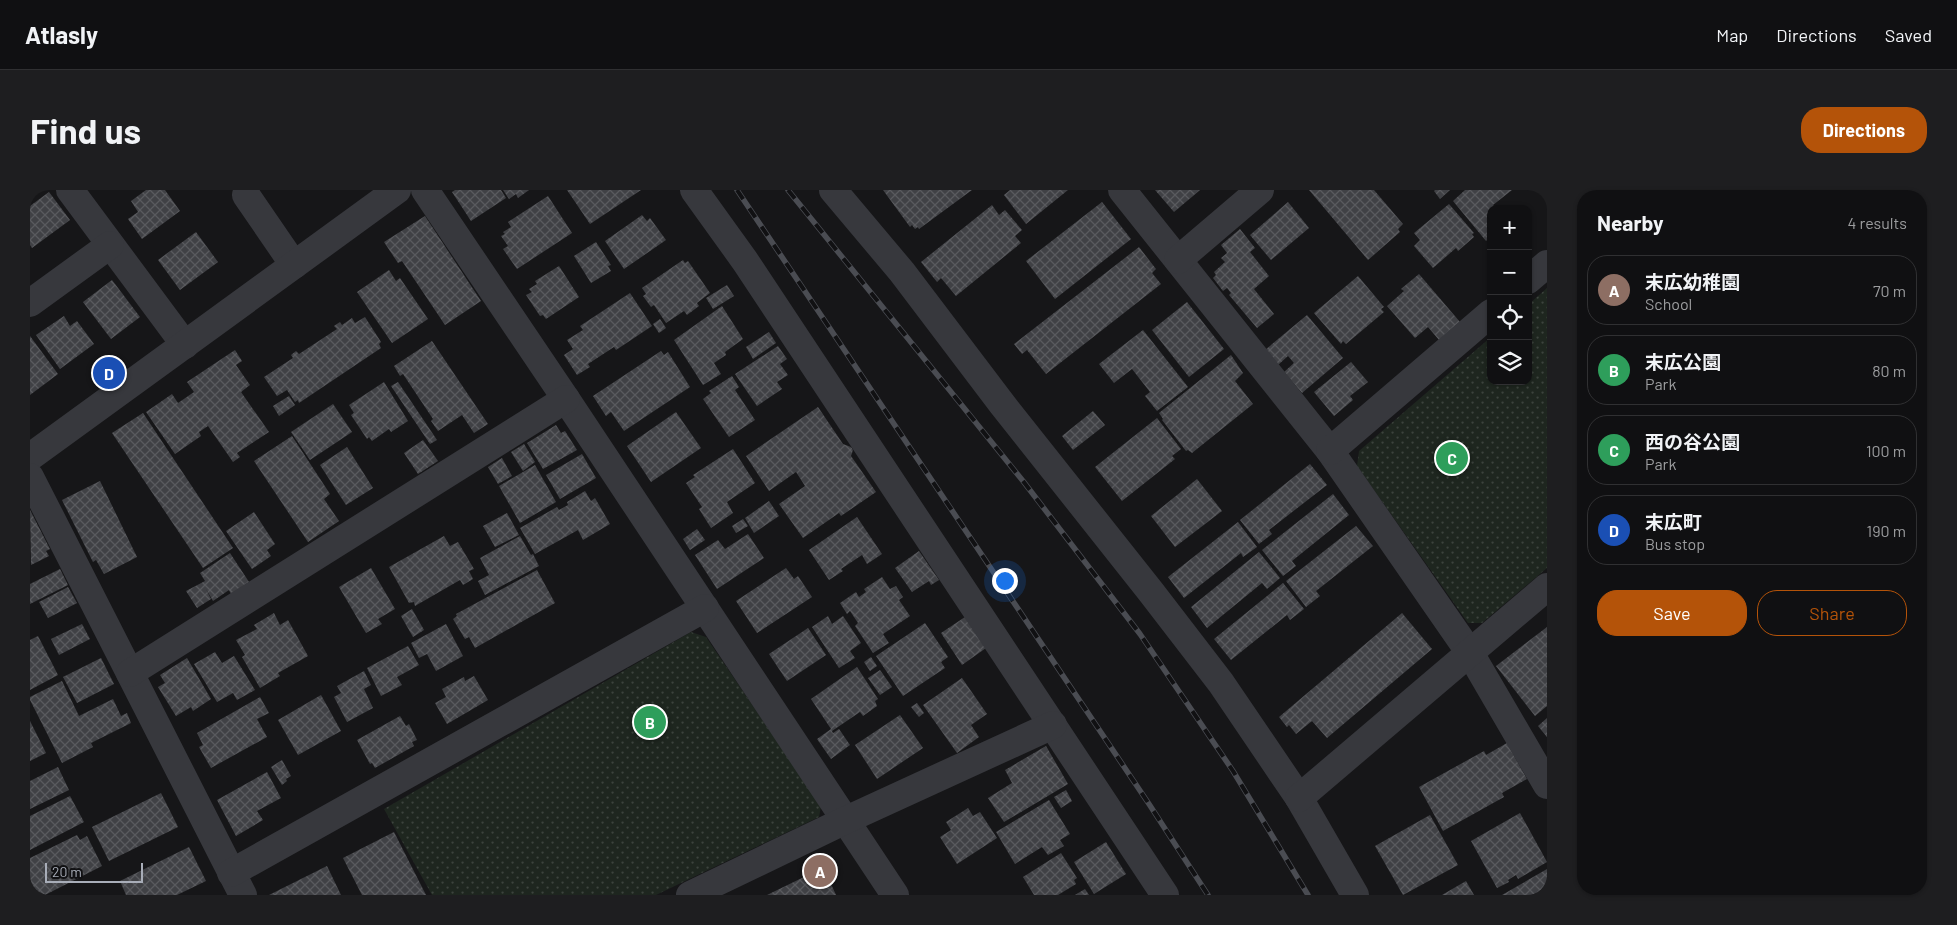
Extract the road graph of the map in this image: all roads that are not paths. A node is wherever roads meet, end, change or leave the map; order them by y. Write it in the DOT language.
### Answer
graph roads {
  1 [pos="70,190"];
  2 [pos="397,190"];
  3 [pos="425,190"];
  4 [pos="694,190"];
  5 [pos="833,190"];
  6 [pos="1122,190"];
  7 [pos="1260,190"];
  8 [pos="246,195"];
  9 [pos="110,245"];
  10 [pos="1178,260"];
  11 [pos="1547,264"];
  12 [pos="294,265"];
  13 [pos="1532,277"];
  14 [pos="30,303"];
  15 [pos="1487,316"];
  16 [pos="185,344"];
  17 [pos="566,399"];
  18 [pos="1330,451"];
  19 [pos="30,457"];
  20 [pos="30,477"];
  21 [pos="1547,587"];
  22 [pos="705,608"];
  23 [pos="1470,653"];
  24 [pos="130,673"];
  25 [pos="1053,725"];
  26 [pos="1547,785"];
  27 [pos="1300,798"];
  28 [pos="846,820"];
  29 [pos="237,884"];
  30 [pos="690,895"];
  31 [pos="895,895"];
  32 [pos="1166,895"];
  33 [pos="1355,895"];
  1 -- 9 [label="street"];
  2 -- 12 [label="street"];
  3 -- 17 [label="street"];
  4 -- 25 [label="street"];
  5 -- 27 [label="street"];
  6 -- 10 [label="street"];
  7 -- 10 [label="street"];
  8 -- 12 [label="street"];
  9 -- 14 [label="street"];
  9 -- 16 [label="street"];
  10 -- 18 [label="street"];
  11 -- 13 [label="street"];
  12 -- 16 [label="street"];
  15 -- 18 [label="street"];
  16 -- 19 [label="street"];
  17 -- 22 [label="street"];
  17 -- 24 [label="street"];
  18 -- 23 [label="street"];
  20 -- 24 [label="street"];
  21 -- 23 [label="street"];
  22 -- 28 [label="street"];
  22 -- 29 [label="street"];
  23 -- 26 [label="street"];
  23 -- 27 [label="street"];
  24 -- 29 [label="street"];
  25 -- 28 [label="street"];
  25 -- 32 [label="street"];
  27 -- 33 [label="street"];
  28 -- 30 [label="street"];
  28 -- 31 [label="street"];
}
